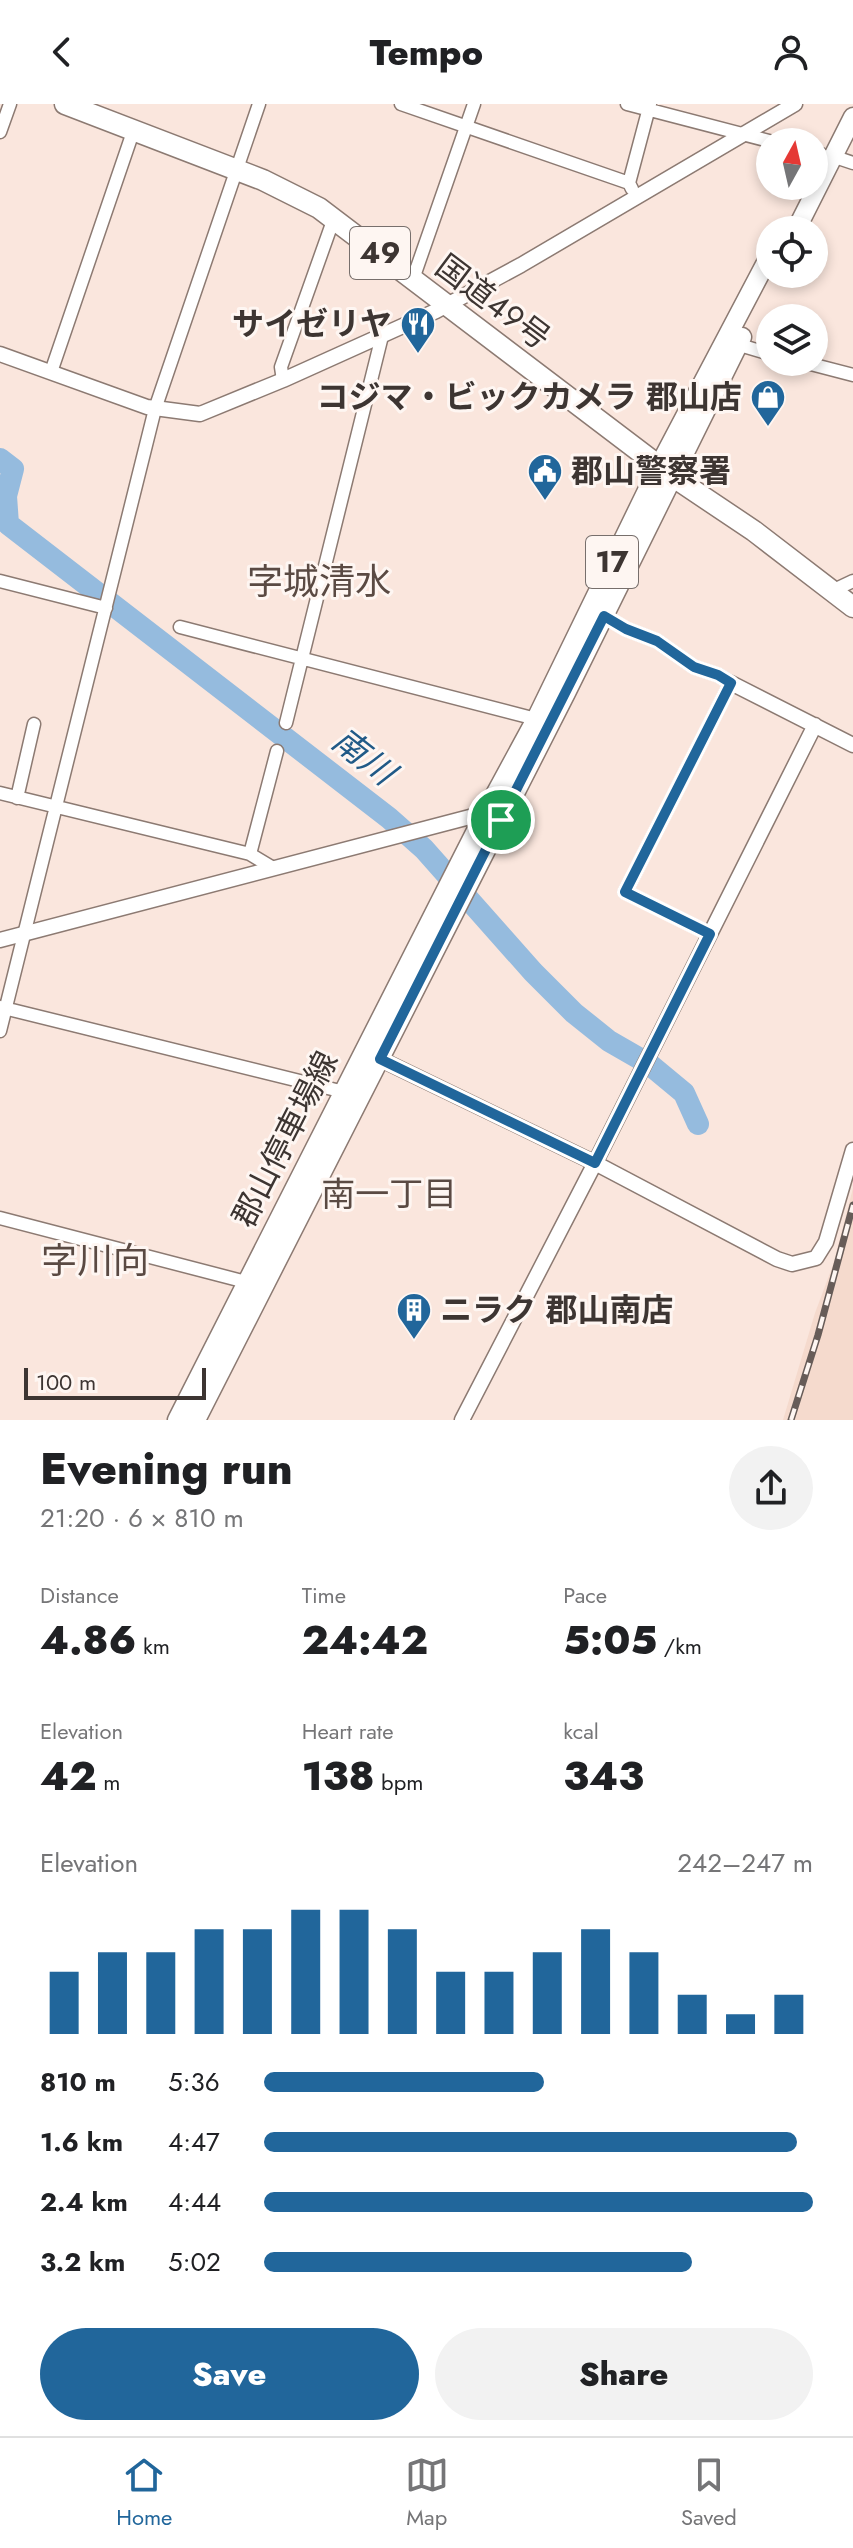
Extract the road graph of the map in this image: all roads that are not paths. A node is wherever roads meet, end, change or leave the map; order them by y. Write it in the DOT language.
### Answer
graph roads {
  1 [pos="10,104"];
  2 [pos="65,104"];
  3 [pos="259,104"];
  4 [pos="401,104"];
  5 [pos="474,104"];
  6 [pos="627,104"];
  7 [pos="795,104"];
  8 [pos="846,104"];
  9 [pos="650,107"];
  10 [pos="853,117"];
  11 [pos="466,127"];
  12 [pos="134,129"];
  13 [pos="0,132"];
  14 [pos="743,134"];
  15 [pos="756,137"];
  16 [pos="828,141"];
  17 [pos="828,148"];
  18 [pos="828,159"];
  19 [pos="853,163"];
  20 [pos="235,170"];
  21 [pos="632,190"];
  22 [pos="334,218"];
  23 [pos="413,279"];
  24 [pos="756,287"];
  25 [pos="765,288"];
  26 [pos="449,304"];
  27 [pos="382,336"];
  28 [pos="732,343"];
  29 [pos="756,350"];
  30 [pos="0,354"];
  31 [pos="828,368"];
  32 [pos="51,372"];
  33 [pos="853,375"];
  34 [pos="283,380"];
  35 [pos="155,409"];
  36 [pos="665,471"];
  37 [pos="0,581"];
  38 [pos="844,586"];
  39 [pos="853,607"];
  40 [pos="106,608"];
  41 [pos="604,616"];
  42 [pos="180,627"];
  43 [pos="303,659"];
  44 [pos="731,683"];
  45 [pos="536,719"];
  46 [pos="286,723"];
  47 [pos="34,724"];
  48 [pos="815,725"];
  49 [pos="853,745"];
  50 [pos="277,751"];
  51 [pos="0,793"];
  52 [pos="17,798"];
  53 [pos="55,807"];
  54 [pos="493,816"];
  55 [pos="250,854"];
  56 [pos="273,868"];
  57 [pos="459,879"];
  58 [pos="22,934"];
  59 [pos="710,934"];
  60 [pos="0,940"];
  61 [pos="3,1007"];
  62 [pos="0,1031"];
  63 [pos="380,1059"];
  64 [pos="344,1092"];
  65 [pos="853,1150"];
  66 [pos="595,1163"];
  67 [pos="0,1218"];
  68 [pos="246,1282"];
  69 [pos="177,1420"];
  70 [pos="196,1420"];
  71 [pos="462,1420"];
  1 -- 13 [label="street"];
  2 -- 12 [label="highway, 国道49号 / 49"];
  3 -- 20 [label="street"];
  4 -- 11 [label="street"];
  5 -- 11 [label="street"];
  6 -- 9 [label="street"];
  7 -- 14 [label="street"];
  8 -- 16 [label="main road"];
  9 -- 14 [label="street"];
  9 -- 21 [label="street"];
  10 -- 17 [label="main road"];
  11 -- 21 [label="street"];
  11 -- 23 [label="street"];
  12 -- 20 [label="highway, 国道49号 / 49"];
  12 -- 32 [label="street"];
  14 -- 15 [label="street"];
  14 -- 21 [label="street"];
  18 -- 19 [label="street"];
  20 -- 22 [label="highway, 国道49号 / 49"];
  20 -- 35 [label="street"];
  21 -- 26 [label="street"];
  22 -- 23 [label="highway, 国道49号 / 49"];
  22 -- 34 [label="street"];
  23 -- 26 [label="highway, 国道49号 / 49"];
  24 -- 28 [label="main road, 郡山停車場線 / 17"];
  25 -- 28 [label="main road, 郡山停車場線 / 17"];
  26 -- 27 [label="street"];
  26 -- 36 [label="highway, 国道49号 / 49"];
  27 -- 34 [label="street"];
  27 -- 43 [label="street"];
  28 -- 29 [label="street"];
  28 -- 36 [label="main road, 郡山停車場線 / 17"];
  30 -- 32 [label="street"];
  31 -- 33 [label="street"];
  32 -- 35 [label="street"];
  34 -- 35 [label="street"];
  35 -- 40 [label="street"];
  36 -- 38 [label="highway, 国道49号 / 49"];
  36 -- 41 [label="main road, 郡山停車場線 / 17"];
  36 -- 45 [label="main road, 郡山停車場線 / 17"];
  37 -- 40 [label="street"];
  38 -- 39 [label="highway, 国道49号 / 49"];
  40 -- 53 [label="street"];
  41 -- 44 [label="street"];
  41 -- 54 [label="main road, 郡山停車場線 / 17"];
  42 -- 43 [label="street"];
  43 -- 45 [label="street"];
  43 -- 46 [label="street"];
  44 -- 48 [label="street"];
  44 -- 59 [label="street"];
  45 -- 54 [label="main road, 郡山停車場線 / 17"];
  47 -- 52 [label="street"];
  48 -- 49 [label="street"];
  48 -- 59 [label="street"];
  50 -- 55 [label="street"];
  51 -- 52 [label="street"];
  52 -- 53 [label="street"];
  53 -- 55 [label="street"];
  53 -- 58 [label="street"];
  54 -- 56 [label="street"];
  54 -- 57 [label="main road, 郡山停車場線 / 17"];
  55 -- 56 [label="street"];
  56 -- 58 [label="street"];
  57 -- 63 [label="main road, 郡山停車場線 / 17"];
  57 -- 64 [label="main road, 郡山停車場線 / 17"];
  58 -- 60 [label="street"];
  58 -- 61 [label="street"];
  59 -- 66 [label="street"];
  61 -- 62 [label="street"];
  61 -- 64 [label="street"];
  63 -- 66 [label="street"];
  63 -- 70 [label="main road, 郡山停車場線 / 17"];
  64 -- 68 [label="main road, 郡山停車場線 / 17"];
  65 -- 66 [label="street"];
  66 -- 71 [label="street"];
  67 -- 68 [label="street"];
  68 -- 69 [label="main road, 郡山停車場線 / 17"];
}
